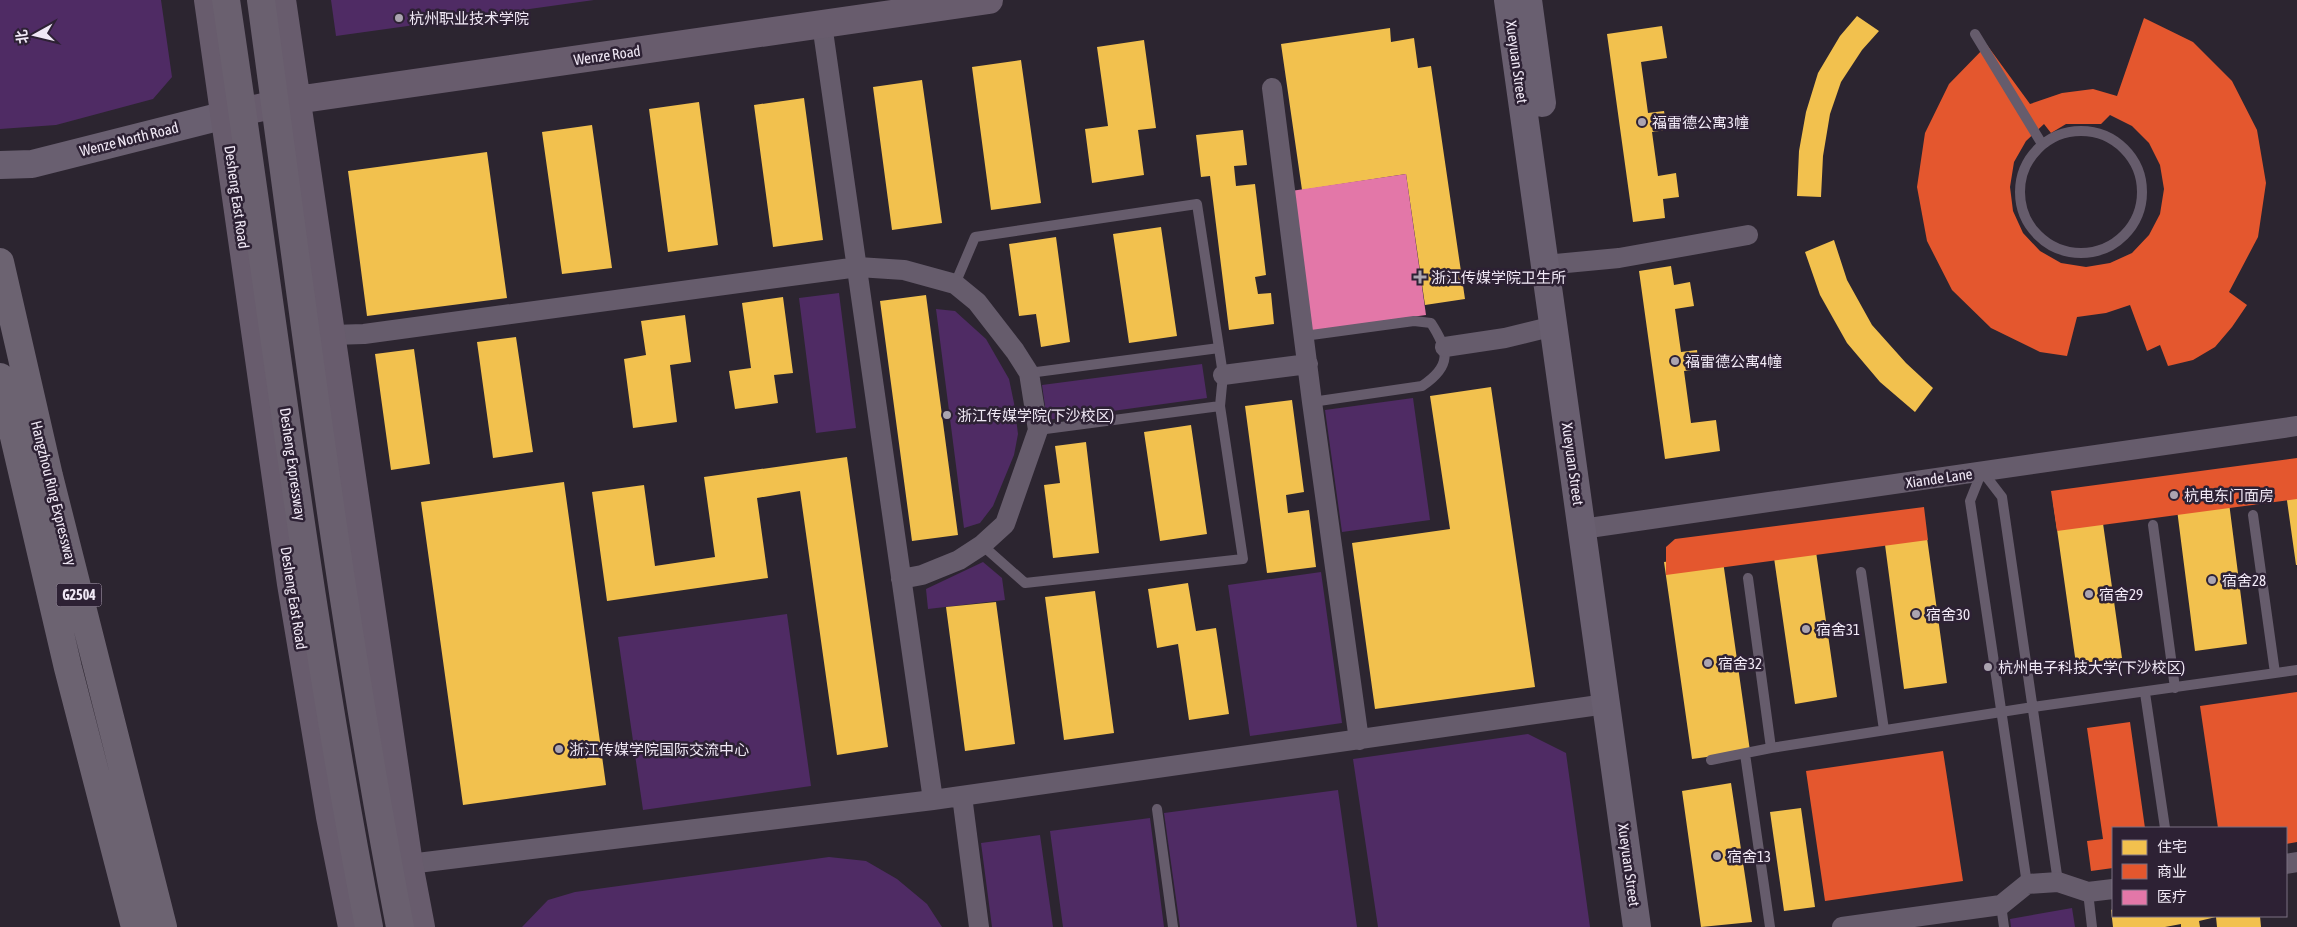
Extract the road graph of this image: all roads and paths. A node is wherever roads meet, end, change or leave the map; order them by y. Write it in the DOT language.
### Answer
graph roads {
  1 [pos="208,0"];
  2 [pos="226,0"];
  3 [pos="261,0"];
  4 [pos="282,0"];
  5 [pos="989,0"];
  6 [pos="1508,0"];
  7 [pos="1528,0"];
  8 [pos="822,24"];
  9 [pos="1975,34"];
  10 [pos="1272,88"];
  11 [pos="296,100"];
  12 [pos="226,115"];
  13 [pos="2042,144"];
  14 [pos="0,159"];
  15 [pos="32,164"];
  16 [pos="0,165"];
  17 [pos="1748,235"];
  18 [pos="0,262"];
  19 [pos="1554,264"];
  20 [pos="858,267"];
  21 [pos="956,284"];
  22 [pos="1554,326"];
  23 [pos="332,335"];
  24 [pos="1304,336"];
  25 [pos="1445,346"];
  26 [pos="1219,348"];
  27 [pos="1308,364"];
  28 [pos="1029,373"];
  29 [pos="1223,375"];
  30 [pos="0,377"];
  31 [pos="1312,402"];
  32 [pos="1220,406"];
  33 [pos="2297,426"];
  34 [pos="1038,430"];
  35 [pos="1982,471"];
  36 [pos="2253,515"];
  37 [pos="2153,525"];
  38 [pos="1590,528"];
  39 [pos="982,544"];
  40 [pos="1861,572"];
  41 [pos="1748,578"];
  42 [pos="901,579"];
  43 [pos="2297,670"];
  44 [pos="2275,673"];
  45 [pos="2175,688"];
  46 [pos="2145,693"];
  47 [pos="1606,704"];
  48 [pos="2033,707"];
  49 [pos="2002,712"];
  50 [pos="1884,730"];
  51 [pos="1359,740"];
  52 [pos="1771,748"];
  53 [pos="1745,754"];
  54 [pos="1712,760"];
  55 [pos="962,796"];
  56 [pos="933,800"];
  57 [pos="1157,809"];
  58 [pos="2165,827"];
  59 [pos="410,864"];
  60 [pos="2058,882"];
  61 [pos="2027,884"];
  62 [pos="2112,889"];
  63 [pos="2088,892"];
  64 [pos="2001,905"];
  65 [pos="135,927"];
  66 [pos="163,927"];
  67 [pos="352,927"];
  68 [pos="369,927"];
  69 [pos="400,927"];
  70 [pos="421,927"];
  71 [pos="979,927"];
  72 [pos="1173,927"];
  73 [pos="1638,927"];
  74 [pos="1655,927"];
  75 [pos="1770,927"];
  76 [pos="1842,927"];
  77 [pos="2004,927"];
  78 [pos="2092,927"];
  1 -- 12 [label="main road, Desheng East Road"];
  2 -- 68 [label="highway, Desheng Expressway"];
  3 -- 69 [label="highway, Desheng Expressway"];
  4 -- 11 [label="main road"];
  5 -- 8 [label="main road, Wenze Road"];
  6 -- 19 [label="main road, Xueyuan Street"];
  7 -- 19 [label="main road, Xueyuan Street"];
  8 -- 11 [label="main road, Wenze Road"];
  8 -- 20 [label="street"];
  9 -- 13 [label="lane"];
  10 -- 24 [label="street"];
  11 -- 12 [label="main road, Wenze Road"];
  11 -- 23 [label="main road"];
  12 -- 15 [label="main road, Wenze North Road"];
  12 -- 67 [label="main road, Desheng East Road"];
  13 -- 13 [label="lane"];
  14 -- 15 [label="main road, Wenze North Road"];
  15 -- 16 [label="main road, Wenze North Road"];
  17 -- 19 [label="street"];
  18 -- 66 [label="highway, Hangzhou Ring Expressway / G2504"];
  19 -- 22 [label="main road, Xueyuan Street"];
  19 -- 38 [label="main road, Xueyuan Street"];
  20 -- 21 [label="street"];
  20 -- 23 [label="street"];
  20 -- 42 [label="street"];
  21 -- 26 [label="lane"];
  21 -- 28 [label="street"];
  22 -- 25 [label="street"];
  22 -- 38 [label="main road, Xueyuan Street"];
  23 -- 59 [label="main road"];
  24 -- 25 [label="lane"];
  24 -- 27 [label="street"];
  25 -- 31 [label="lane"];
  26 -- 28 [label="lane"];
  26 -- 29 [label="lane"];
  27 -- 29 [label="street"];
  27 -- 31 [label="street"];
  28 -- 34 [label="street"];
  29 -- 32 [label="lane"];
  30 -- 65 [label="highway, Hangzhou Ring Expressway / G2504"];
  31 -- 51 [label="street"];
  32 -- 34 [label="lane"];
  32 -- 39 [label="lane"];
  33 -- 35 [label="street, Xiande Lane"];
  34 -- 39 [label="street"];
  35 -- 38 [label="street, Xiande Lane"];
  35 -- 48 [label="lane"];
  35 -- 49 [label="lane"];
  36 -- 44 [label="lane"];
  37 -- 45 [label="lane"];
  38 -- 47 [label="main road, Xueyuan Street"];
  38 -- 74 [label="main road, Xueyuan Street"];
  39 -- 42 [label="street"];
  40 -- 50 [label="lane"];
  41 -- 52 [label="lane"];
  42 -- 56 [label="street"];
  43 -- 44 [label="lane"];
  44 -- 45 [label="lane"];
  45 -- 46 [label="lane"];
  46 -- 48 [label="lane"];
  46 -- 58 [label="lane"];
  47 -- 51 [label="street"];
  47 -- 73 [label="main road, Xueyuan Street"];
  48 -- 49 [label="lane"];
  48 -- 60 [label="lane"];
  49 -- 50 [label="lane"];
  49 -- 61 [label="lane"];
  50 -- 52 [label="lane"];
  51 -- 55 [label="street"];
  52 -- 53 [label="lane"];
  53 -- 54 [label="lane"];
  53 -- 75 [label="lane"];
  55 -- 56 [label="street"];
  55 -- 71 [label="street"];
  56 -- 59 [label="street"];
  57 -- 72 [label="lane"];
  59 -- 70 [label="main road"];
  60 -- 61 [label="street"];
  60 -- 63 [label="street"];
  61 -- 64 [label="street"];
  62 -- 63 [label="street"];
  63 -- 78 [label="lane"];
  64 -- 76 [label="street"];
  64 -- 77 [label="lane"];
}
